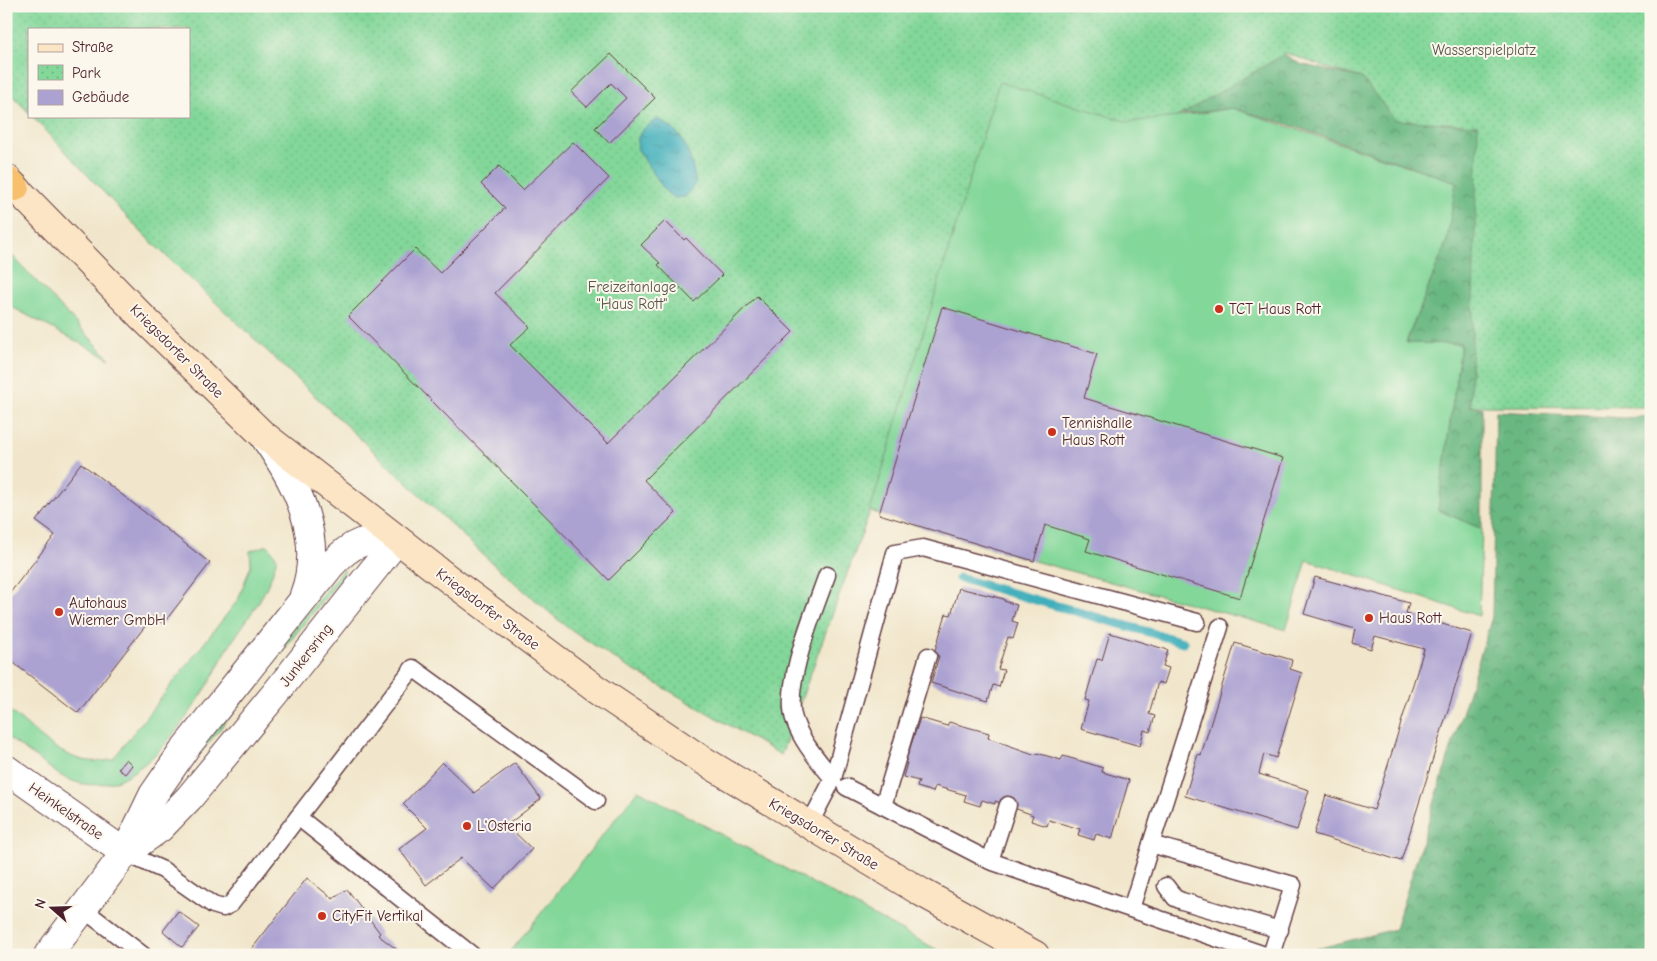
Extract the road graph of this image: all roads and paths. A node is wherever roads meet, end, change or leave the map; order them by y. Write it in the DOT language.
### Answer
graph roads {
  1 [pos="9,182"];
  2 [pos="261,433"];
  3 [pos="397,540"];
  4 [pos="828,575"];
  5 [pos="301,602"];
  6 [pos="1198,622"];
  7 [pos="1220,627"];
  8 [pos="928,656"];
  9 [pos="9,777"];
  10 [pos="840,783"];
  11 [pos="596,801"];
  12 [pos="1008,805"];
  13 [pos="883,806"];
  14 [pos="298,817"];
  15 [pos="809,825"];
  16 [pos="1151,844"];
  17 [pos="125,853"];
  18 [pos="990,861"];
  19 [pos="1166,886"];
  20 [pos="83,909"];
  21 [pos="1131,909"];
  22 [pos="1280,930"];
  23 [pos="48,955"];
  24 [pos="143,955"];
  25 [pos="472,955"];
  26 [pos="1035,955"];
  27 [pos="1265,955"];
  28 [pos="1271,955"];
  1 -- 2 [label="main road, Kriegsdorfer Straße"];
  2 -- 3 [label="main road, Kriegsdorfer Straße"];
  2 -- 5 [label="street, Junkersring"];
  3 -- 5 [label="street, Junkersring"];
  3 -- 15 [label="main road, Kriegsdorfer Straße"];
  3 -- 17 [label="street, Junkersring"];
  4 -- 10 [label="lane"];
  5 -- 17 [label="street, Junkersring"];
  6 -- 10 [label="lane"];
  7 -- 16 [label="lane"];
  8 -- 13 [label="lane"];
  9 -- 17 [label="street, Heinkelstraße"];
  10 -- 13 [label="lane"];
  10 -- 15 [label="lane"];
  11 -- 14 [label="lane"];
  12 -- 18 [label="lane"];
  13 -- 18 [label="lane"];
  14 -- 17 [label="lane"];
  14 -- 25 [label="lane"];
  15 -- 26 [label="main road, Kriegsdorfer Straße"];
  16 -- 21 [label="lane"];
  16 -- 22 [label="lane"];
  17 -- 20 [label="street, Junkersring"];
  18 -- 21 [label="lane"];
  19 -- 22 [label="lane"];
  20 -- 23 [label="street, Junkersring"];
  20 -- 24 [label="lane"];
  21 -- 27 [label="lane"];
  22 -- 28 [label="lane"];
}
